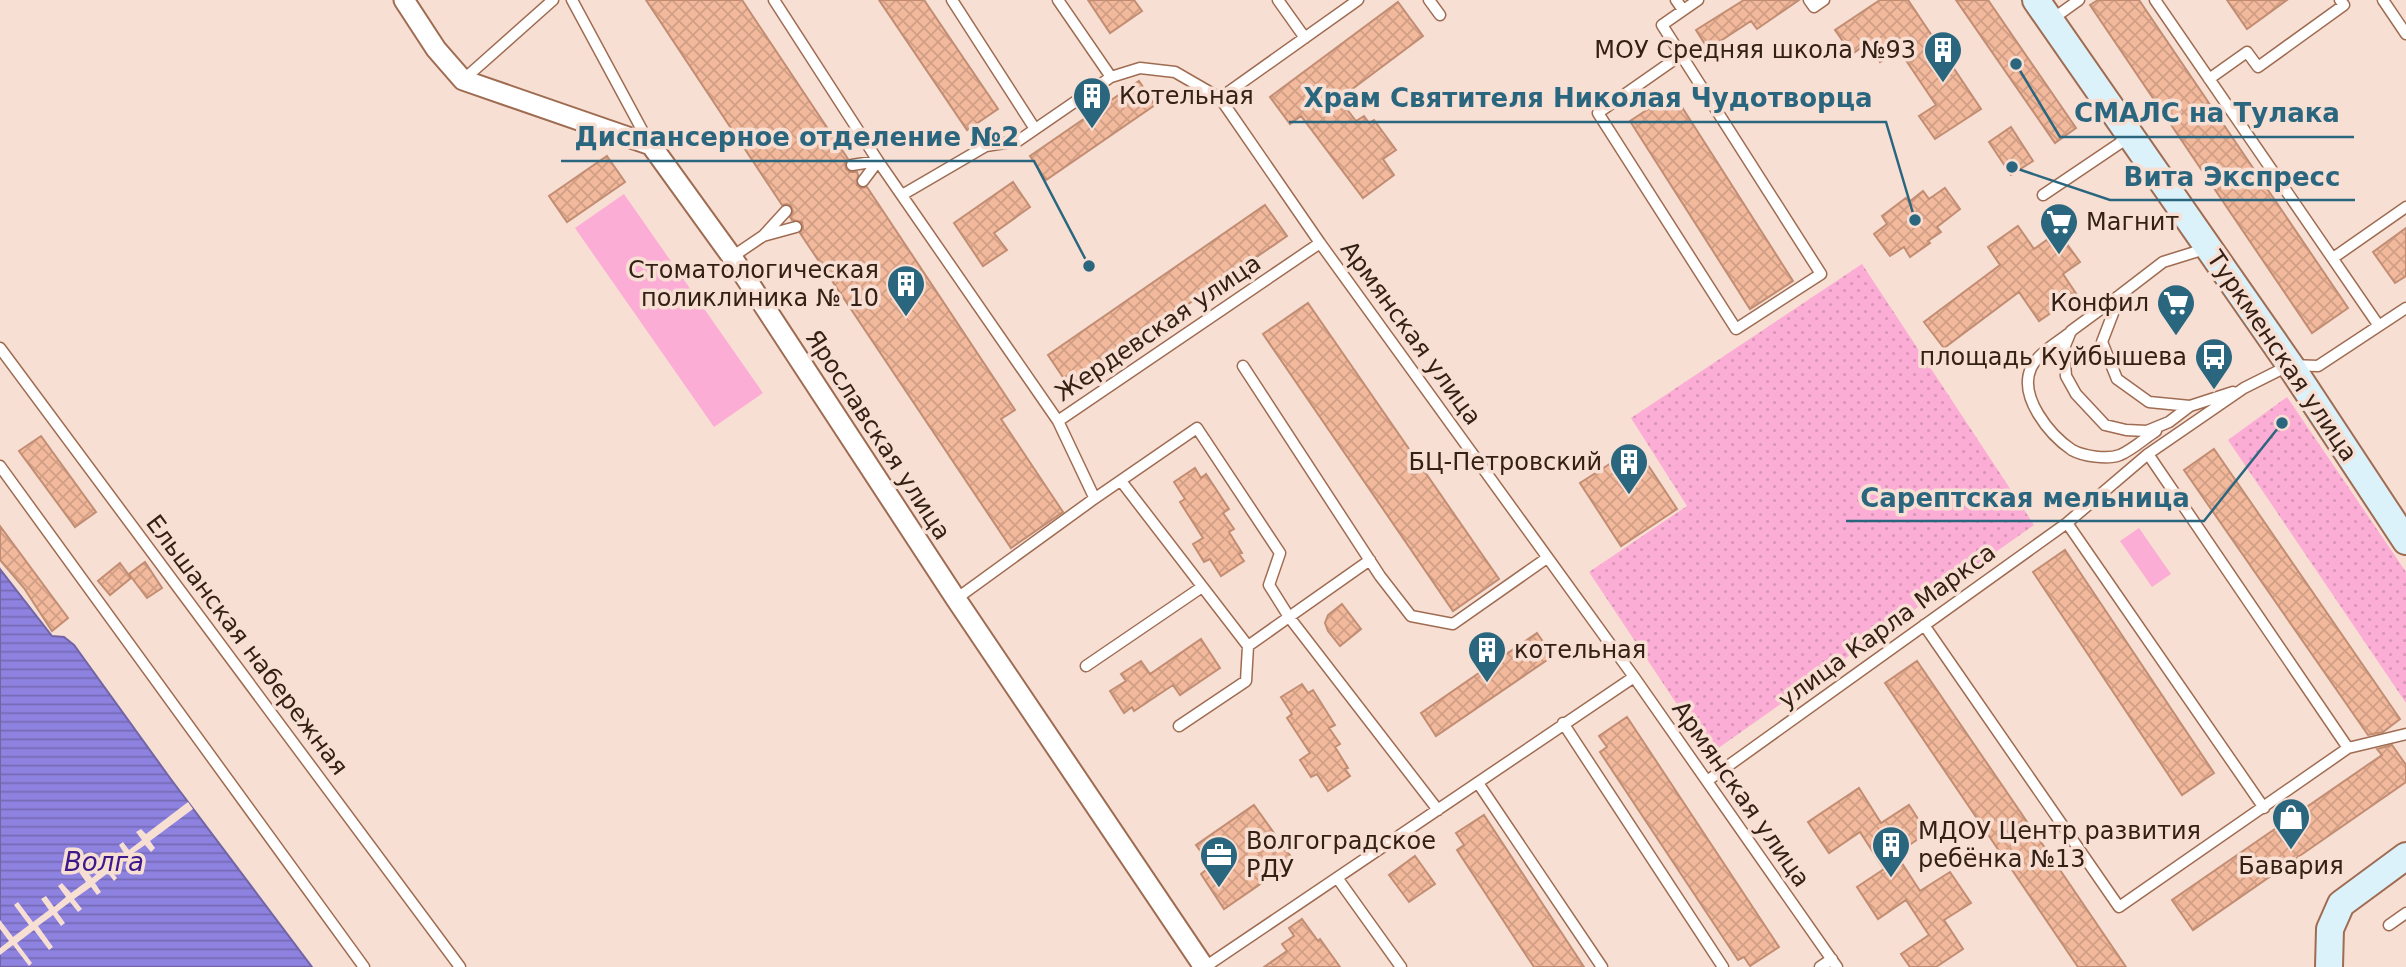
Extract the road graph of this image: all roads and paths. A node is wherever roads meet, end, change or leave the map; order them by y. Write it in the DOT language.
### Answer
graph roads {
  1 [pos="404,0"];
  2 [pos="553,0"];
  3 [pos="572,0"];
  4 [pos="774,0"];
  5 [pos="952,0"];
  6 [pos="1058,0"];
  7 [pos="1278,0"];
  8 [pos="1358,0"];
  9 [pos="1429,0"];
  10 [pos="1676,0"];
  11 [pos="1698,0"];
  12 [pos="1809,0"];
  13 [pos="1824,0"];
  14 [pos="2079,0"];
  15 [pos="2155,0"];
  16 [pos="2340,0"];
  17 [pos="2383,0"];
  18 [pos="1684,10"];
  19 [pos="2043,10"];
  20 [pos="1440,15"];
  21 [pos="2406,34"];
  22 [pos="1305,38"];
  23 [pos="1681,55"];
  24 [pos="1111,77"];
  25 [pos="2209,79"];
  26 [pos="463,80"];
  27 [pos="1220,98"];
  28 [pos="1035,129"];
  29 [pos="2130,136"];
  30 [pos="650,145"];
  31 [pos="878,161"];
  32 [pos="852,165"];
  33 [pos="863,181"];
  34 [pos="902,195"];
  35 [pos="2043,195"];
  36 [pos="2406,207"];
  37 [pos="786,211"];
  38 [pos="796,227"];
  39 [pos="763,236"];
  40 [pos="1320,243"];
  41 [pos="2209,248"];
  42 [pos="732,257"];
  43 [pos="2333,258"];
  44 [pos="2120,295"];
  45 [pos="2406,308"];
  46 [pos="2379,326"];
  47 [pos="2071,331"];
  48 [pos="0,348"];
  49 [pos="2290,365"];
  50 [pos="1243,366"];
  51 [pos="2244,388"];
  52 [pos="2190,405"];
  53 [pos="1058,421"];
  54 [pos="2169,422"];
  55 [pos="2148,454"];
  56 [pos="0,466"];
  57 [pos="1121,481"];
  58 [pos="1091,501"];
  59 [pos="2067,523"];
  60 [pos="2406,541"];
  61 [pos="1547,558"];
  62 [pos="1370,560"];
  63 [pos="1202,587"];
  64 [pos="956,599"];
  65 [pos="1289,617"];
  66 [pos="1924,625"];
  67 [pos="1248,646"];
  68 [pos="1086,666"];
  69 [pos="1634,677"];
  70 [pos="1563,723"];
  71 [pos="1179,726"];
  72 [pos="2406,734"];
  73 [pos="2348,748"];
  74 [pos="1707,782"];
  75 [pos="1478,783"];
  76 [pos="2264,808"];
  77 [pos="1438,810"];
  78 [pos="2406,856"];
  79 [pos="1338,879"];
  80 [pos="2406,913"];
  81 [pos="2389,925"];
  82 [pos="1834,963"];
  83 [pos="364,967"];
  84 [pos="460,967"];
  85 [pos="1205,967"];
  86 [pos="1401,967"];
  87 [pos="1602,967"];
  88 [pos="1723,967"];
  89 [pos="1820,967"];
  90 [pos="2329,967"];
  1 -- 26 [label="street"];
  2 -- 26 [label="lane"];
  3 -- 30 [label="lane"];
  4 -- 31 [label="lane"];
  5 -- 28 [label="lane"];
  6 -- 24 [label="lane"];
  7 -- 22 [label="lane"];
  8 -- 22 [label="lane"];
  9 -- 20 [label="lane"];
  10 -- 18 [label="lane"];
  11 -- 18 [label="lane"];
  12 -- 13 [label="lane"];
  14 -- 19 [label="lane"];
  15 -- 25 [label="lane"];
  16 -- 25 [label="lane"];
  17 -- 21 [label="lane"];
  18 -- 23 [label="lane"];
  19 -- 29 [label="street, Туркменская улица"];
  22 -- 27 [label="lane"];
  23 -- 23 [label="lane"];
  24 -- 27 [label="lane"];
  24 -- 28 [label="lane"];
  25 -- 43 [label="lane"];
  26 -- 30 [label="street"];
  27 -- 40 [label="lane, Армянская улица"];
  28 -- 34 [label="lane"];
  29 -- 35 [label="lane"];
  29 -- 41 [label="street, Туркменская улица"];
  30 -- 42 [label="street, Ярославская улица"];
  31 -- 32 [label="lane"];
  31 -- 33 [label="lane"];
  31 -- 34 [label="lane"];
  34 -- 53 [label="lane"];
  36 -- 43 [label="lane"];
  37 -- 39 [label="lane"];
  38 -- 39 [label="lane"];
  39 -- 42 [label="lane"];
  40 -- 53 [label="lane, Жердевская улица"];
  40 -- 61 [label="lane, Армянская улица"];
  41 -- 44 [label="lane"];
  41 -- 49 [label="street, Туркменская улица"];
  42 -- 64 [label="street, Ярославская улица"];
  43 -- 46 [label="lane"];
  44 -- 47 [label="lane"];
  44 -- 52 [label="lane"];
  45 -- 46 [label="lane, улица Карла Маркса"];
  46 -- 49 [label="lane, улица Карла Маркса"];
  47 -- 54 [label="lane"];
  47 -- 54 [label="lane"];
  48 -- 84 [label="lane, Ельшанская набережная"];
  49 -- 51 [label="lane, улица Карла Маркса"];
  49 -- 60 [label="street, Туркменская улица"];
  50 -- 62 [label="lane"];
  51 -- 52 [label="lane"];
  51 -- 55 [label="lane, улица Карла Маркса"];
  52 -- 54 [label="lane"];
  53 -- 58 [label="lane, Жердевская улица"];
  55 -- 59 [label="lane, улица Карла Маркса"];
  55 -- 73 [label="lane"];
  56 -- 83 [label="lane"];
  57 -- 58 [label="lane"];
  57 -- 63 [label="lane"];
  57 -- 65 [label="lane"];
  58 -- 64 [label="lane"];
  59 -- 66 [label="lane, улица Карла Маркса"];
  59 -- 76 [label="lane"];
  61 -- 62 [label="lane"];
  61 -- 69 [label="lane, Армянская улица"];
  62 -- 65 [label="lane"];
  63 -- 67 [label="lane"];
  63 -- 68 [label="lane"];
  64 -- 85 [label="street, Ярославская улица"];
  65 -- 67 [label="lane"];
  65 -- 77 [label="lane"];
  66 -- 74 [label="lane, улица Карла Маркса"];
  66 -- 76 [label="lane"];
  67 -- 71 [label="lane"];
  69 -- 70 [label="lane"];
  69 -- 74 [label="lane, Армянская улица"];
  70 -- 75 [label="lane"];
  70 -- 88 [label="lane"];
  72 -- 73 [label="lane"];
  73 -- 76 [label="lane"];
  74 -- 82 [label="lane, Армянская улица"];
  75 -- 77 [label="lane"];
  75 -- 87 [label="lane"];
  77 -- 79 [label="lane"];
  78 -- 90 [label="street"];
  79 -- 85 [label="lane"];
  79 -- 86 [label="lane"];
  80 -- 81 [label="lane"];
  82 -- 89 [label="lane"];
}
